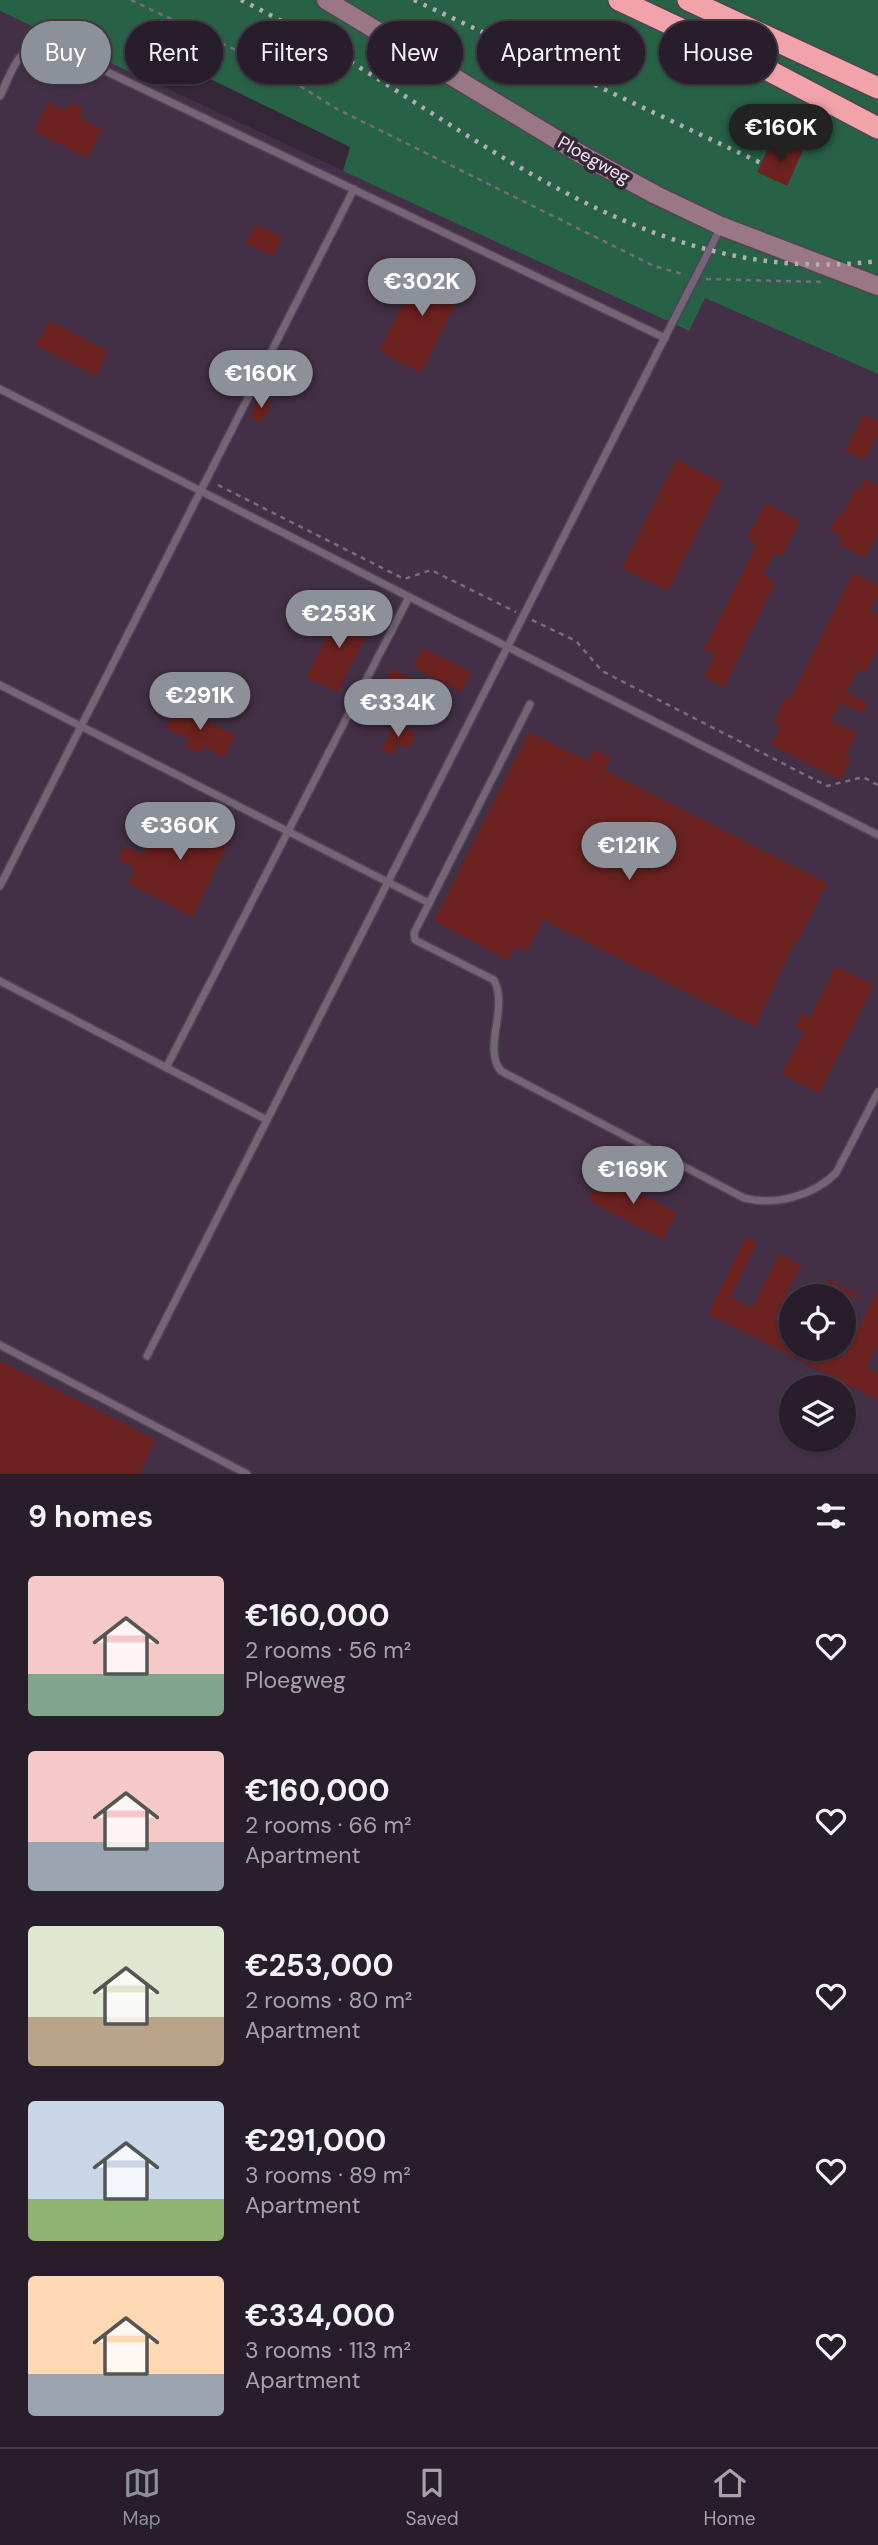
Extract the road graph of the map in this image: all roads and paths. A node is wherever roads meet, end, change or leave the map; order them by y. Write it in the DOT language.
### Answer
graph roads {
  1 [pos="131,0"];
  2 [pos="326,0"];
  3 [pos="619,0"];
  4 [pos="688,0"];
  5 [pos="878,88"];
  6 [pos="0,96"];
  7 [pos="878,128"];
  8 [pos="354,189"];
  9 [pos="721,226"];
  10 [pos="696,277"];
  11 [pos="823,282"];
  12 [pos="878,286"];
  13 [pos="666,338"];
  14 [pos="0,389"];
  15 [pos="218,485"];
  16 [pos="200,490"];
  17 [pos="409,597"];
  18 [pos="524,616"];
  19 [pos="508,647"];
  20 [pos="0,685"];
  21 [pos="530,704"];
  22 [pos="80,727"];
  23 [pos="878,785"];
  24 [pos="288,832"];
  25 [pos="878,835"];
  26 [pos="388,882"];
  27 [pos="0,886"];
  28 [pos="429,903"];
  29 [pos="0,981"];
  30 [pos="166,1068"];
  31 [pos="878,1092"];
  32 [pos="267,1120"];
  33 [pos="0,1345"];
  34 [pos="148,1356"];
  35 [pos="247,1474"];
  1 -- 10 [label="path"];
  2 -- 9 [label="street, Ploegweg"];
  3 -- 7 [label="highway"];
  4 -- 5 [label="highway"];
  6 -- 8 [label="lane"];
  8 -- 13 [label="lane"];
  8 -- 16 [label="lane"];
  9 -- 10 [label="lane"];
  9 -- 12 [label="street, Ploegweg"];
  10 -- 11 [label="path"];
  10 -- 13 [label="lane"];
  13 -- 18 [label="lane"];
  14 -- 16 [label="lane"];
  15 -- 18 [label="path"];
  16 -- 17 [label="lane"];
  16 -- 22 [label="lane"];
  17 -- 19 [label="lane"];
  17 -- 24 [label="lane"];
  18 -- 19 [label="lane"];
  18 -- 23 [label="path"];
  19 -- 25 [label="lane"];
  19 -- 26 [label="lane"];
  20 -- 22 [label="lane"];
  21 -- 28 [label="lane"];
  22 -- 24 [label="lane"];
  22 -- 27 [label="lane"];
  24 -- 26 [label="lane"];
  24 -- 30 [label="lane"];
  26 -- 28 [label="lane"];
  26 -- 32 [label="lane"];
  28 -- 31 [label="lane"];
  29 -- 30 [label="lane"];
  30 -- 32 [label="lane"];
  32 -- 34 [label="lane"];
  33 -- 35 [label="lane"];
}
